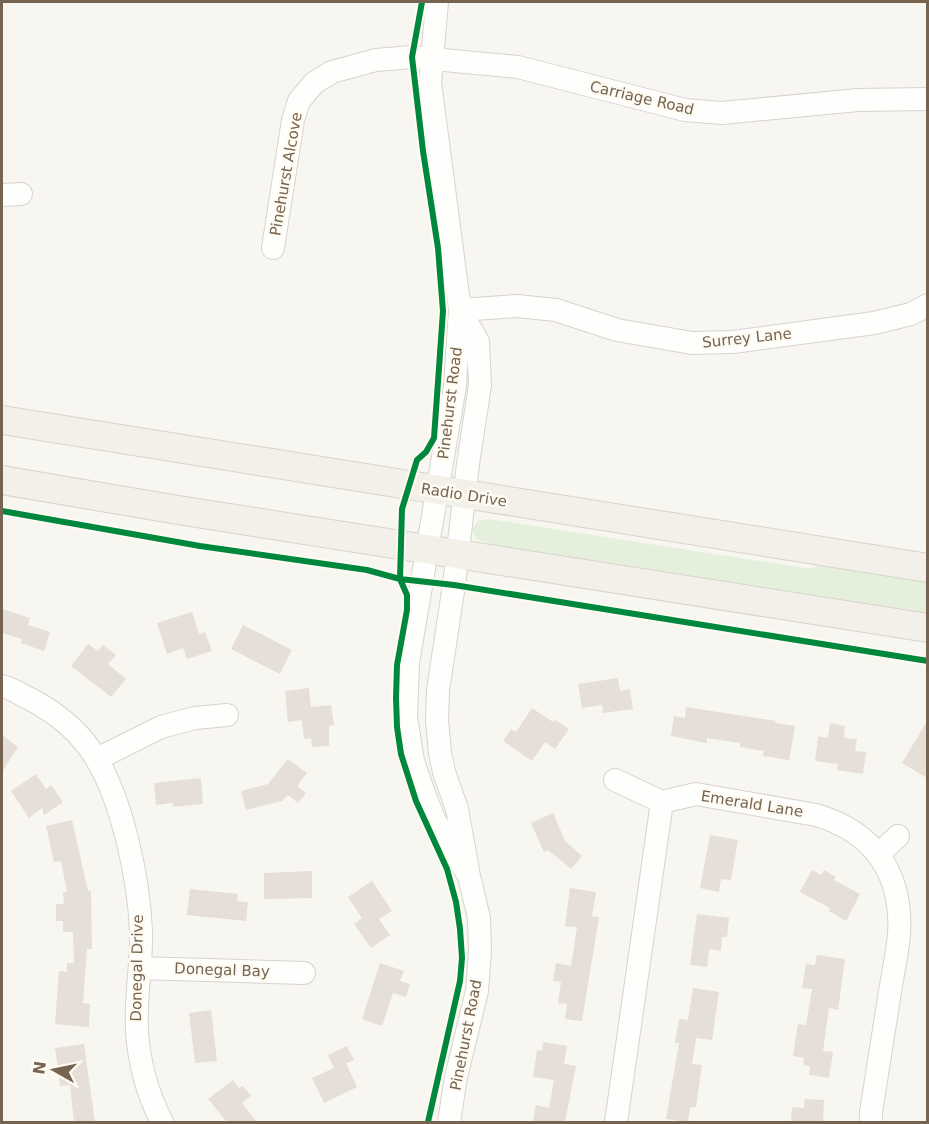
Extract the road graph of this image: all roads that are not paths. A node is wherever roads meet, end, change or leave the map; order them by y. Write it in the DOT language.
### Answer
graph roads {
  1 [pos="441,6"];
  2 [pos="430,58"];
  3 [pos="927,99"];
  4 [pos="273,248"];
  5 [pos="927,305"];
  6 [pos="460,310"];
  7 [pos="2,420"];
  8 [pos="2,480"];
  9 [pos="451,493"];
  10 [pos="427,549"];
  11 [pos="458,554"];
  12 [pos="927,568"];
  13 [pos="927,628"];
  14 [pos="2,686"];
  15 [pos="227,715"];
  16 [pos="97,759"];
  17 [pos="615,780"];
  18 [pos="662,802"];
  19 [pos="898,836"];
  20 [pos="879,854"];
  21 [pos="469,876"];
  22 [pos="140,968"];
  23 [pos="304,973"];
  24 [pos="162,1122"];
  25 [pos="449,1122"];
  26 [pos="616,1122"];
  27 [pos="872,1122"];
  1 -- 2 [label="street, Pinehurst Road"];
  2 -- 3 [label="street, Carriage Road"];
  2 -- 4 [label="street, Pinehurst Alcove"];
  2 -- 6 [label="street, Pinehurst Road"];
  5 -- 6 [label="street, Surrey Lane"];
  6 -- 9 [label="street, Pinehurst Road"];
  7 -- 9 [label="main road, Radio Drive"];
  8 -- 10 [label="main road"];
  9 -- 10 [label="street, Pinehurst Road"];
  9 -- 11 [label="street, Pinehurst Road"];
  9 -- 12 [label="main road, Radio Drive"];
  10 -- 11 [label="main road"];
  10 -- 21 [label="street, Pinehurst Road"];
  11 -- 13 [label="main road"];
  11 -- 21 [label="street, Pinehurst Road"];
  14 -- 16 [label="street, Donegal Drive"];
  15 -- 16 [label="street"];
  16 -- 22 [label="street, Donegal Drive"];
  17 -- 18 [label="street"];
  18 -- 20 [label="street, Emerald Lane"];
  18 -- 26 [label="street"];
  19 -- 20 [label="street"];
  20 -- 27 [label="street, Emerald Lane"];
  21 -- 25 [label="street, Pinehurst Road"];
  22 -- 23 [label="street, Donegal Bay"];
  22 -- 24 [label="street, Donegal Drive"];
}
